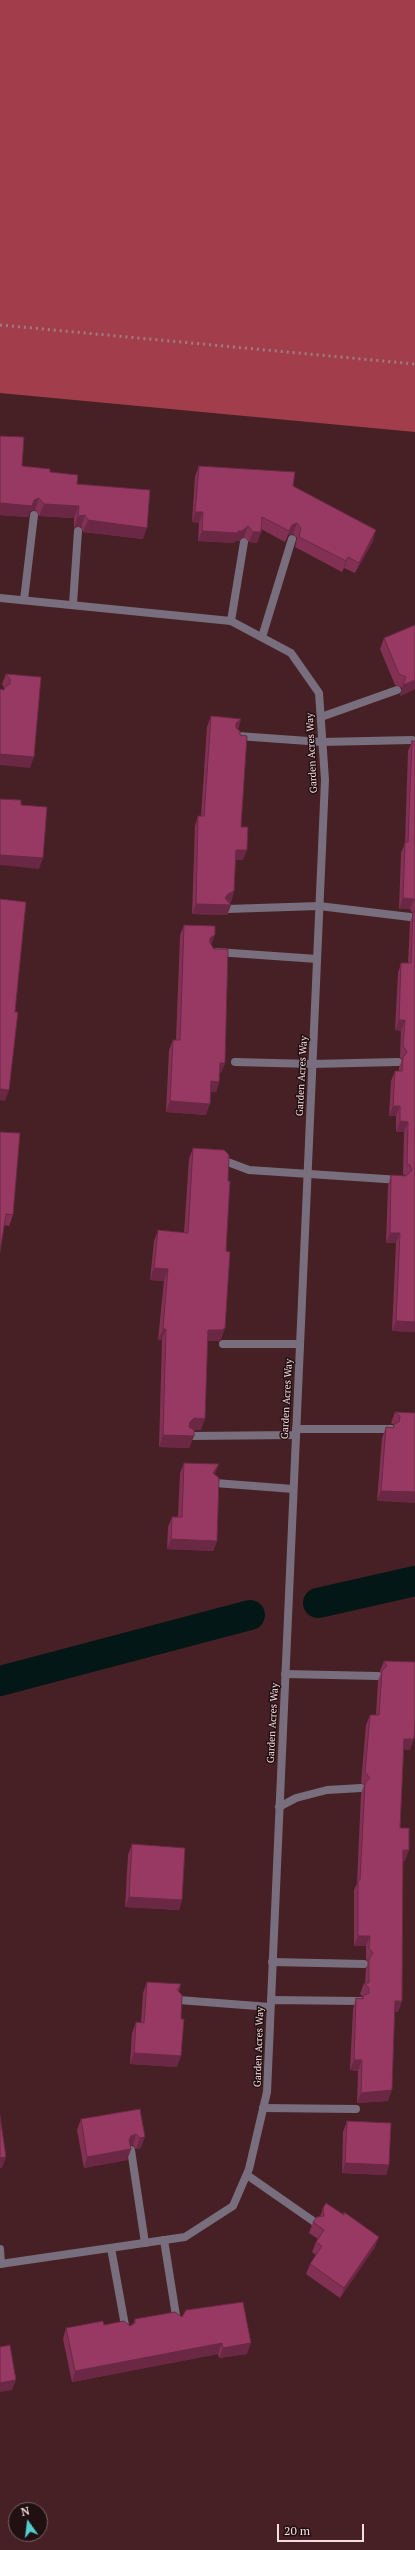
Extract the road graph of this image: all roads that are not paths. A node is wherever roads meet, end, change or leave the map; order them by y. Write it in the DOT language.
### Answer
graph roads {
  1 [pos="34,515"];
  2 [pos="78,531"];
  3 [pos="292,539"];
  4 [pos="244,542"];
  5 [pos="0,598"];
  6 [pos="24,600"];
  7 [pos="73,604"];
  8 [pos="231,621"];
  9 [pos="262,637"];
  10 [pos="397,690"];
  11 [pos="321,717"];
  12 [pos="237,736"];
  13 [pos="412,740"];
  14 [pos="322,742"];
  15 [pos="319,906"];
  16 [pos="227,909"];
  17 [pos="410,917"];
  18 [pos="211,951"];
  19 [pos="317,959"];
  20 [pos="235,1062"];
  21 [pos="398,1062"];
  22 [pos="312,1064"];
  23 [pos="225,1162"];
  24 [pos="307,1173"];
  25 [pos="403,1180"];
  26 [pos="223,1344"];
  27 [pos="299,1344"];
  28 [pos="391,1429"];
  29 [pos="295,1432"];
  30 [pos="190,1436"];
  31 [pos="215,1483"];
  32 [pos="293,1489"];
  33 [pos="285,1674"];
  34 [pos="378,1676"];
  35 [pos="361,1788"];
  36 [pos="279,1807"];
  37 [pos="272,1962"];
  38 [pos="364,1964"];
  39 [pos="179,2000"];
  40 [pos="360,2001"];
  41 [pos="270,2004"];
  42 [pos="263,2108"];
  43 [pos="356,2109"];
  44 [pos="131,2150"];
  45 [pos="246,2175"];
  46 [pos="316,2223"];
  47 [pos="164,2240"];
  48 [pos="145,2243"];
  49 [pos="111,2248"];
  50 [pos="0,2249"];
  51 [pos="1,2264"];
  52 [pos="177,2322"];
  53 [pos="126,2331"];
  1 -- 6 [label="street"];
  2 -- 7 [label="street"];
  3 -- 9 [label="street"];
  4 -- 8 [label="street"];
  5 -- 6 [label="street, Garden Acres Way"];
  6 -- 7 [label="street, Garden Acres Way"];
  7 -- 8 [label="street, Garden Acres Way"];
  8 -- 9 [label="street, Garden Acres Way"];
  9 -- 11 [label="street, Garden Acres Way"];
  10 -- 11 [label="street"];
  11 -- 14 [label="street, Garden Acres Way"];
  12 -- 14 [label="street"];
  13 -- 14 [label="street"];
  14 -- 15 [label="street, Garden Acres Way"];
  15 -- 16 [label="street"];
  15 -- 17 [label="street"];
  15 -- 19 [label="street, Garden Acres Way"];
  18 -- 19 [label="street"];
  19 -- 22 [label="street, Garden Acres Way"];
  20 -- 22 [label="street"];
  21 -- 22 [label="street"];
  22 -- 24 [label="street, Garden Acres Way"];
  23 -- 24 [label="street"];
  24 -- 25 [label="street"];
  24 -- 27 [label="street, Garden Acres Way"];
  26 -- 27 [label="street"];
  27 -- 29 [label="street, Garden Acres Way"];
  28 -- 29 [label="street"];
  29 -- 30 [label="street"];
  29 -- 32 [label="street, Garden Acres Way"];
  31 -- 32 [label="street"];
  32 -- 33 [label="street, Garden Acres Way"];
  33 -- 34 [label="street"];
  33 -- 36 [label="street, Garden Acres Way"];
  35 -- 36 [label="street"];
  36 -- 37 [label="street, Garden Acres Way"];
  37 -- 38 [label="street"];
  37 -- 41 [label="street, Garden Acres Way"];
  39 -- 41 [label="street"];
  40 -- 41 [label="street"];
  41 -- 42 [label="street, Garden Acres Way"];
  42 -- 43 [label="street"];
  42 -- 45 [label="street, Garden Acres Way"];
  44 -- 48 [label="street"];
  45 -- 46 [label="street"];
  45 -- 47 [label="street, Garden Acres Way"];
  47 -- 48 [label="street, Garden Acres Way"];
  47 -- 52 [label="street"];
  48 -- 49 [label="street, Garden Acres Way"];
  49 -- 51 [label="street, Garden Acres Way"];
  49 -- 53 [label="street"];
  50 -- 51 [label="street"];
}
